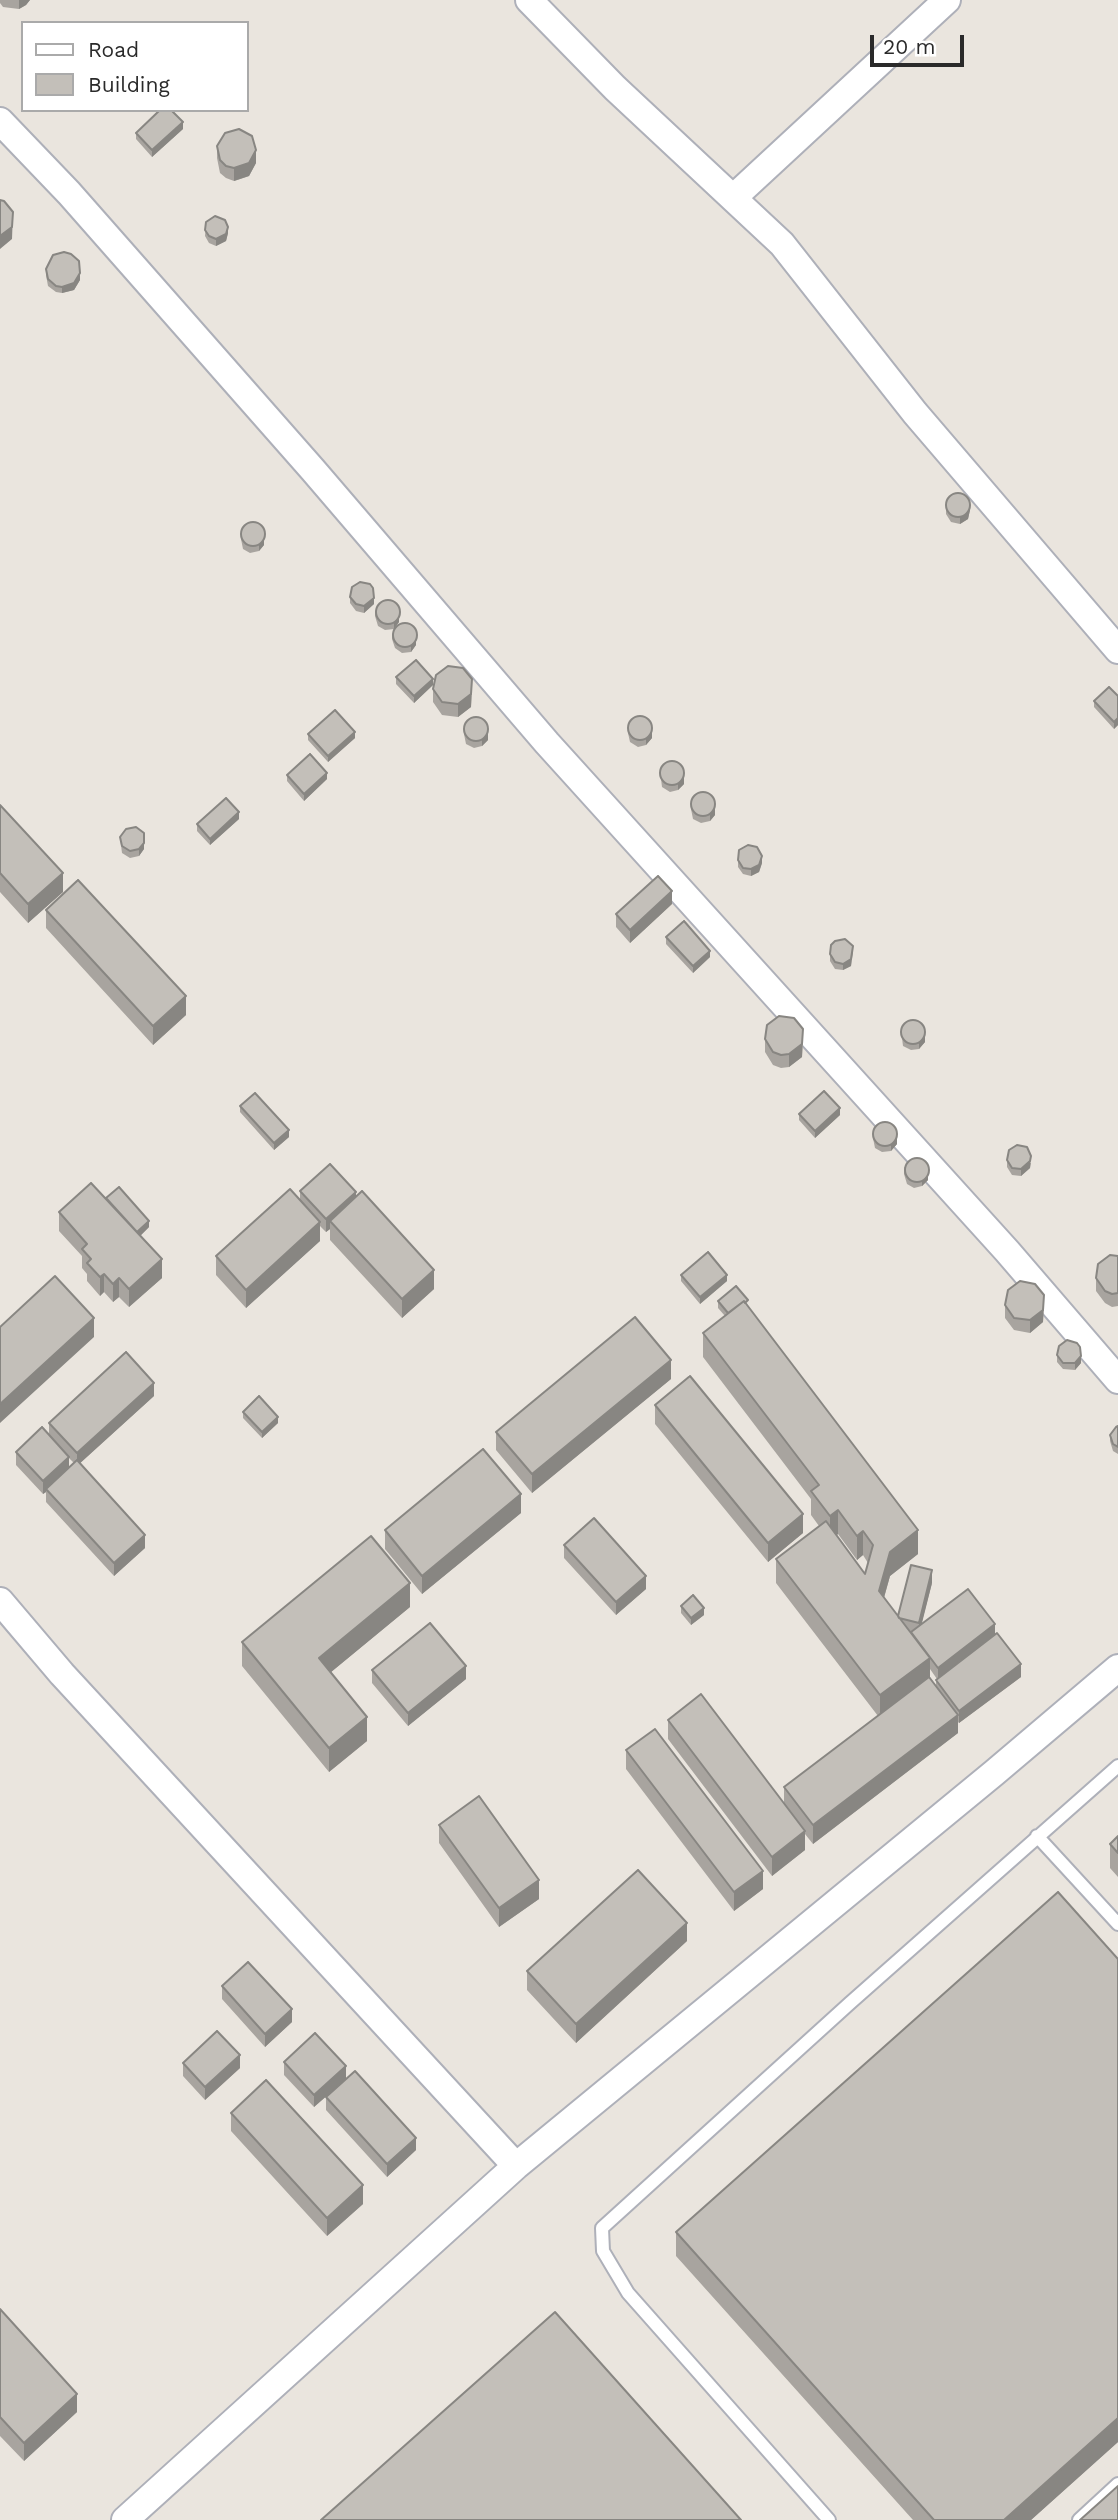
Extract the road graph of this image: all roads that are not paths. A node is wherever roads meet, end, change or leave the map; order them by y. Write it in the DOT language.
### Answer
graph roads {
  1 [pos="529,0"];
  2 [pos="947,0"];
  3 [pos="0,121"];
  4 [pos="733,198"];
  5 [pos="1118,650"];
  6 [pos="1118,1380"];
  7 [pos="0,1601"];
  8 [pos="1118,1668"];
  9 [pos="1118,1766"];
  10 [pos="1037,1836"];
  11 [pos="1118,1924"];
  12 [pos="516,2166"];
  13 [pos="1118,2484"];
  14 [pos="125,2520"];
  15 [pos="829,2520"];
  16 [pos="1079,2520"];
  1 -- 4 [label="street"];
  2 -- 4 [label="street"];
  3 -- 6 [label="street"];
  4 -- 5 [label="street"];
  7 -- 12 [label="street"];
  8 -- 12 [label="street"];
  9 -- 10 [label="lane"];
  10 -- 11 [label="lane"];
  10 -- 15 [label="lane"];
  12 -- 14 [label="street"];
  13 -- 16 [label="lane"];
}
